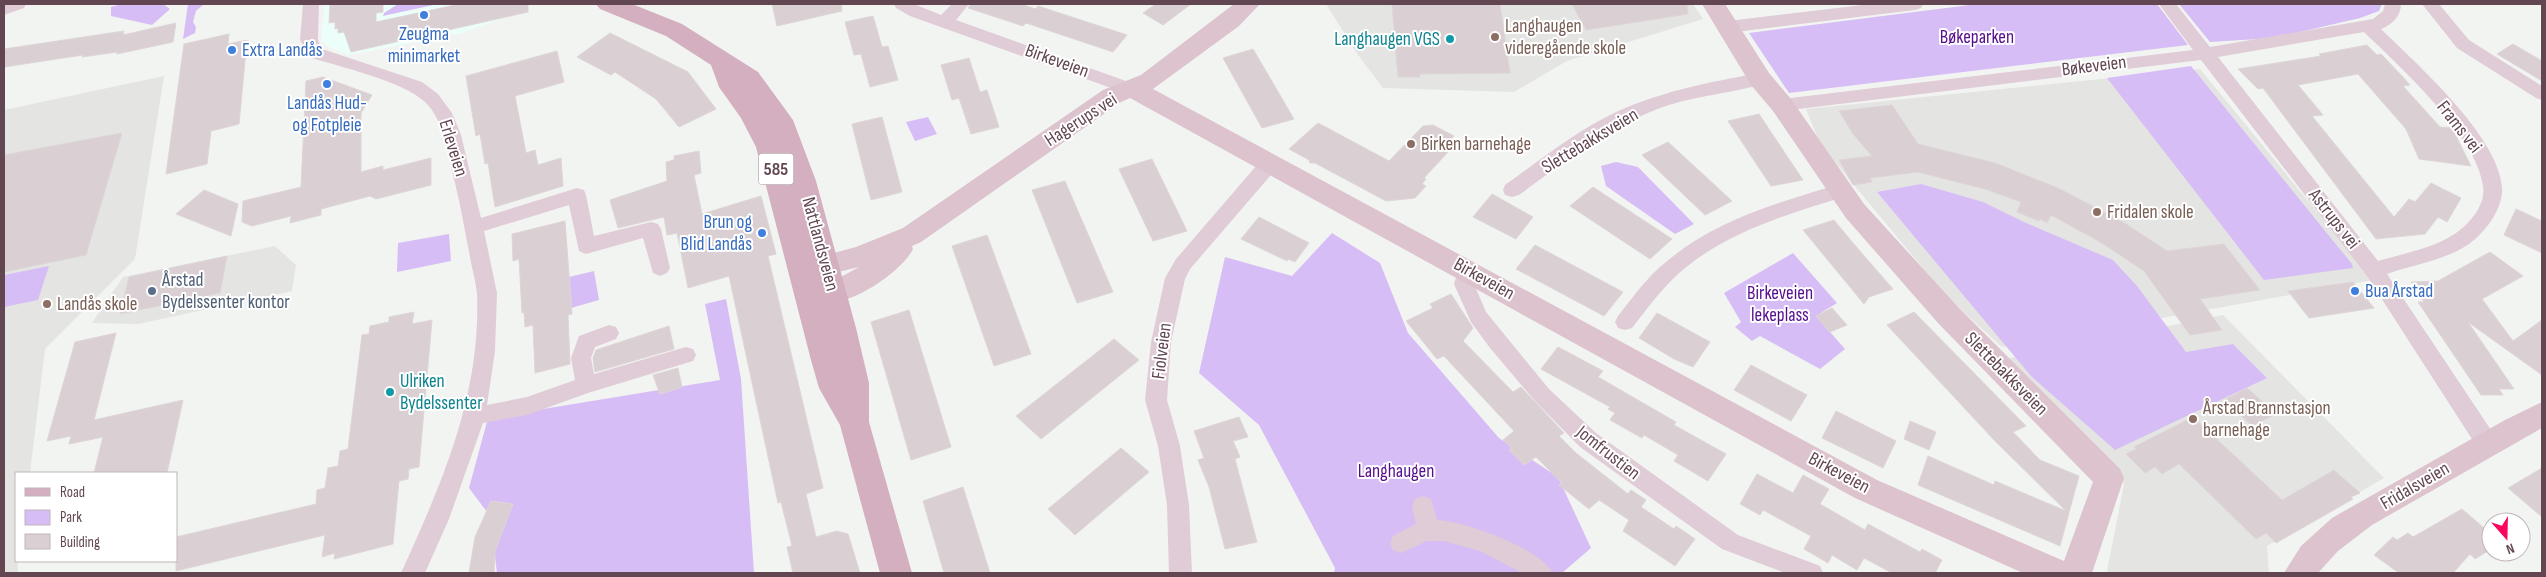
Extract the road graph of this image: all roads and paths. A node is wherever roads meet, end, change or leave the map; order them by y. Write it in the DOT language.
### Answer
graph roads {
  1 [pos="18,4"];
  2 [pos="311,4"];
  3 [pos="608,4"];
  4 [pos="902,4"];
  5 [pos="961,4"];
  6 [pos="1248,4"];
  7 [pos="1915,4"];
  8 [pos="2167,4"];
  9 [pos="2393,4"];
  10 [pos="2430,4"];
  11 [pos="4,9"];
  12 [pos="1721,15"];
  13 [pos="945,21"];
  14 [pos="2369,27"];
  15 [pos="2206,54"];
  16 [pos="723,64"];
  17 [pos="1760,79"];
  18 [pos="1131,89"];
  19 [pos="2542,94"];
  20 [pos="1782,105"];
  21 [pos="1270,163"];
  22 [pos="1512,190"];
  23 [pos="1840,191"];
  24 [pos="475,227"];
  25 [pos="660,268"];
  26 [pos="1467,270"];
  27 [pos="2374,271"];
  28 [pos="829,278"];
  29 [pos="804,285"];
  30 [pos="1625,322"];
  31 [pos="609,333"];
  32 [pos="686,355"];
  33 [pos="586,385"];
  34 [pos="2542,414"];
  35 [pos="475,416"];
  36 [pos="854,422"];
  37 [pos="2487,443"];
  38 [pos="1423,506"];
  39 [pos="1428,530"];
  40 [pos="1401,543"];
  41 [pos="413,573"];
  42 [pos="896,573"];
  43 [pos="1180,573"];
  44 [pos="1541,573"];
  45 [pos="1812,573"];
  46 [pos="2058,573"];
  47 [pos="2076,573"];
  48 [pos="2300,573"];
  1 -- 11 [label="street"];
  2 -- 24 [label="street, Erleveien"];
  3 -- 16 [label="main road, Nattlandsveien / 585"];
  4 -- 13 [label="street, Birkeveien"];
  5 -- 13 [label="street"];
  6 -- 18 [label="street, Hagerups vei"];
  7 -- 12 [label="street"];
  8 -- 15 [label="street, Astrups vei"];
  9 -- 14 [label="street, Bøkeveien"];
  10 -- 19 [label="street"];
  12 -- 17 [label="street, Slettebakksveien"];
  13 -- 18 [label="street, Birkeveien"];
  14 -- 15 [label="street, Bøkeveien"];
  14 -- 27 [label="street, Frams vei"];
  15 -- 20 [label="street, Bøkeveien"];
  15 -- 27 [label="street, Astrups vei"];
  16 -- 28 [label="main road, Nattlandsveien / 585"];
  16 -- 29 [label="main road, Nattlandsveien / 585"];
  17 -- 20 [label="street, Slettebakksveien"];
  17 -- 22 [label="street, Slettebakksveien"];
  18 -- 21 [label="street, Birkeveien"];
  18 -- 28 [label="street, Hagerups vei"];
  20 -- 23 [label="street, Slettebakksveien"];
  21 -- 26 [label="street, Birkeveien"];
  21 -- 43 [label="street, Fiolveien"];
  23 -- 30 [label="street"];
  23 -- 47 [label="street, Slettebakksveien"];
  24 -- 25 [label="street"];
  24 -- 35 [label="street, Erleveien"];
  26 -- 45 [label="street, Jomfrustien"];
  26 -- 46 [label="street, Birkeveien"];
  27 -- 37 [label="street, Astrups vei"];
  28 -- 29 [label="street"];
  28 -- 36 [label="main road, Nattlandsveien / 585"];
  29 -- 36 [label="main road, Nattlandsveien / 585"];
  31 -- 33 [label="street"];
  32 -- 33 [label="street"];
  33 -- 35 [label="street"];
  34 -- 37 [label="street, Fridalsveien"];
  35 -- 41 [label="street, Erleveien"];
  36 -- 42 [label="main road, Nattlandsveien / 585"];
  37 -- 48 [label="street, Fridalsveien"];
  38 -- 39 [label="street"];
  39 -- 40 [label="street"];
  39 -- 44 [label="street"];
}
